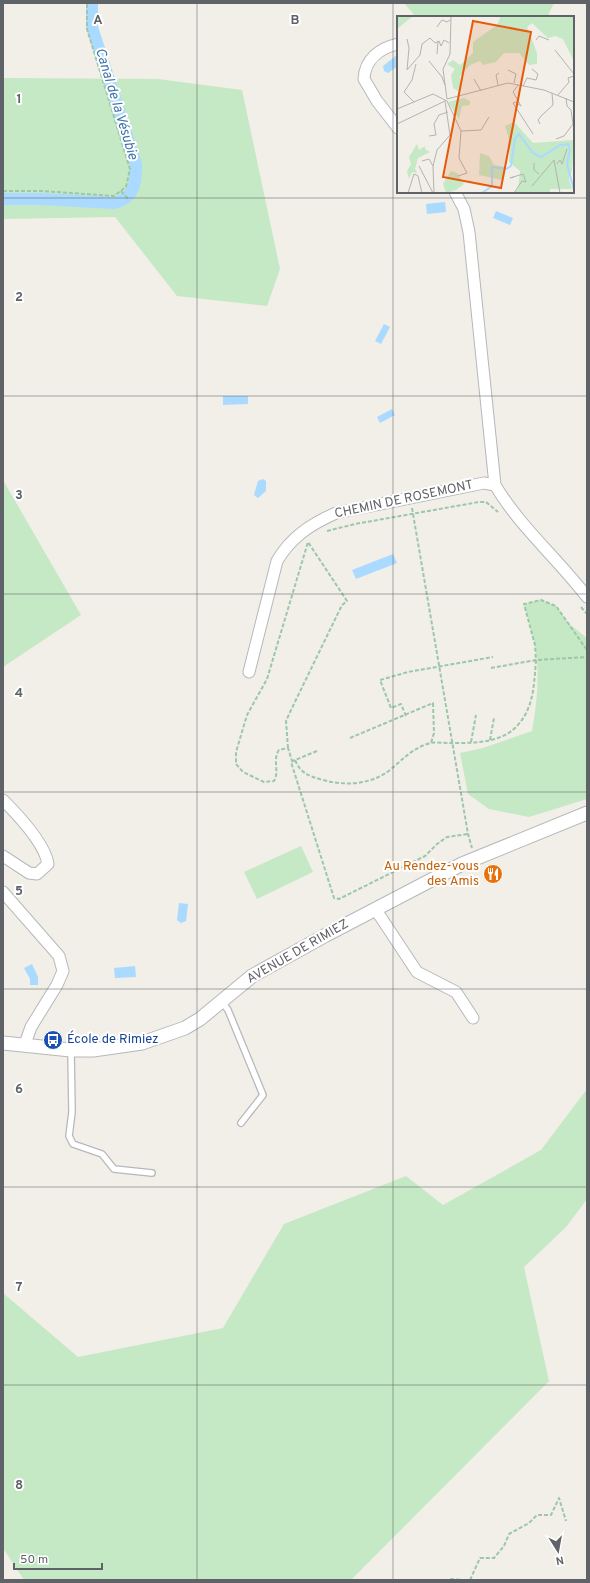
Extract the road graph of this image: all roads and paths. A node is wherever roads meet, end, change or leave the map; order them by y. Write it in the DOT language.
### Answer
graph roads {
  1 [pos="87,3"];
  2 [pos="397,44"];
  3 [pos="397,127"];
  4 [pos="3,191"];
  5 [pos="121,191"];
  6 [pos="456,193"];
  7 [pos="129,200"];
  8 [pos="495,485"];
  9 [pos="499,512"];
  10 [pos="413,515"];
  11 [pos="326,531"];
  12 [pos="314,539"];
  13 [pos="308,542"];
  14 [pos="582,600"];
  15 [pos="587,614"];
  16 [pos="587,650"];
  17 [pos="493,657"];
  18 [pos="587,657"];
  19 [pos="536,660"];
  20 [pos="440,666"];
  21 [pos="491,668"];
  22 [pos="249,672"];
  23 [pos="476,715"];
  24 [pos="406,716"];
  25 [pos="494,718"];
  26 [pos="350,738"];
  27 [pos="490,740"];
  28 [pos="471,742"];
  29 [pos="431,743"];
  30 [pos="452,743"];
  31 [pos="288,748"];
  32 [pos="318,751"];
  33 [pos="294,761"];
  34 [pos="3,800"];
  35 [pos="587,812"];
  36 [pos="468,834"];
  37 [pos="3,856"];
  38 [pos="474,858"];
  39 [pos="3,892"];
  40 [pos="376,910"];
  41 [pos="222,1001"];
  42 [pos="473,1018"];
  43 [pos="3,1043"];
  44 [pos="25,1044"];
  45 [pos="71,1050"];
  46 [pos="241,1123"];
  47 [pos="152,1173"];
  48 [pos="566,1521"];
  49 [pos="451,1580"];
  50 [pos="462,1580"];
  51 [pos="470,1580"];
  1 -- 5 [label="path"];
  2 -- 3 [label="street"];
  4 -- 5 [label="path"];
  5 -- 7 [label="path"];
  6 -- 8 [label="street"];
  8 -- 14 [label="street"];
  8 -- 22 [label="street, CHEMIN DE ROSEMONT"];
  9 -- 10 [label="path"];
  10 -- 11 [label="path"];
  10 -- 20 [label="path"];
  12 -- 13 [label="path"];
  13 -- 31 [label="path"];
  13 -- 31 [label="path"];
  14 -- 15 [label="path"];
  16 -- 19 [label="path"];
  17 -- 20 [label="path"];
  18 -- 19 [label="path"];
  19 -- 21 [label="path"];
  19 -- 27 [label="path"];
  20 -- 24 [label="path"];
  20 -- 30 [label="path"];
  23 -- 28 [label="path"];
  24 -- 26 [label="path"];
  24 -- 29 [label="path"];
  25 -- 27 [label="path"];
  27 -- 28 [label="path"];
  28 -- 30 [label="path"];
  29 -- 30 [label="path"];
  29 -- 33 [label="path"];
  30 -- 36 [label="path"];
  31 -- 33 [label="path"];
  32 -- 33 [label="path"];
  33 -- 36 [label="path"];
  34 -- 37 [label="street"];
  35 -- 38 [label="street, AVENUE DE RIMIEZ"];
  36 -- 38 [label="path"];
  38 -- 40 [label="street, AVENUE DE RIMIEZ"];
  39 -- 44 [label="street"];
  40 -- 41 [label="street, AVENUE DE RIMIEZ"];
  40 -- 42 [label="street"];
  41 -- 45 [label="street, AVENUE DE RIMIEZ"];
  41 -- 46 [label="lane"];
  43 -- 44 [label="street, AVENUE DE RIMIEZ"];
  44 -- 45 [label="street, AVENUE DE RIMIEZ"];
  45 -- 47 [label="lane"];
  48 -- 51 [label="path"];
  49 -- 50 [label="path"];
}
